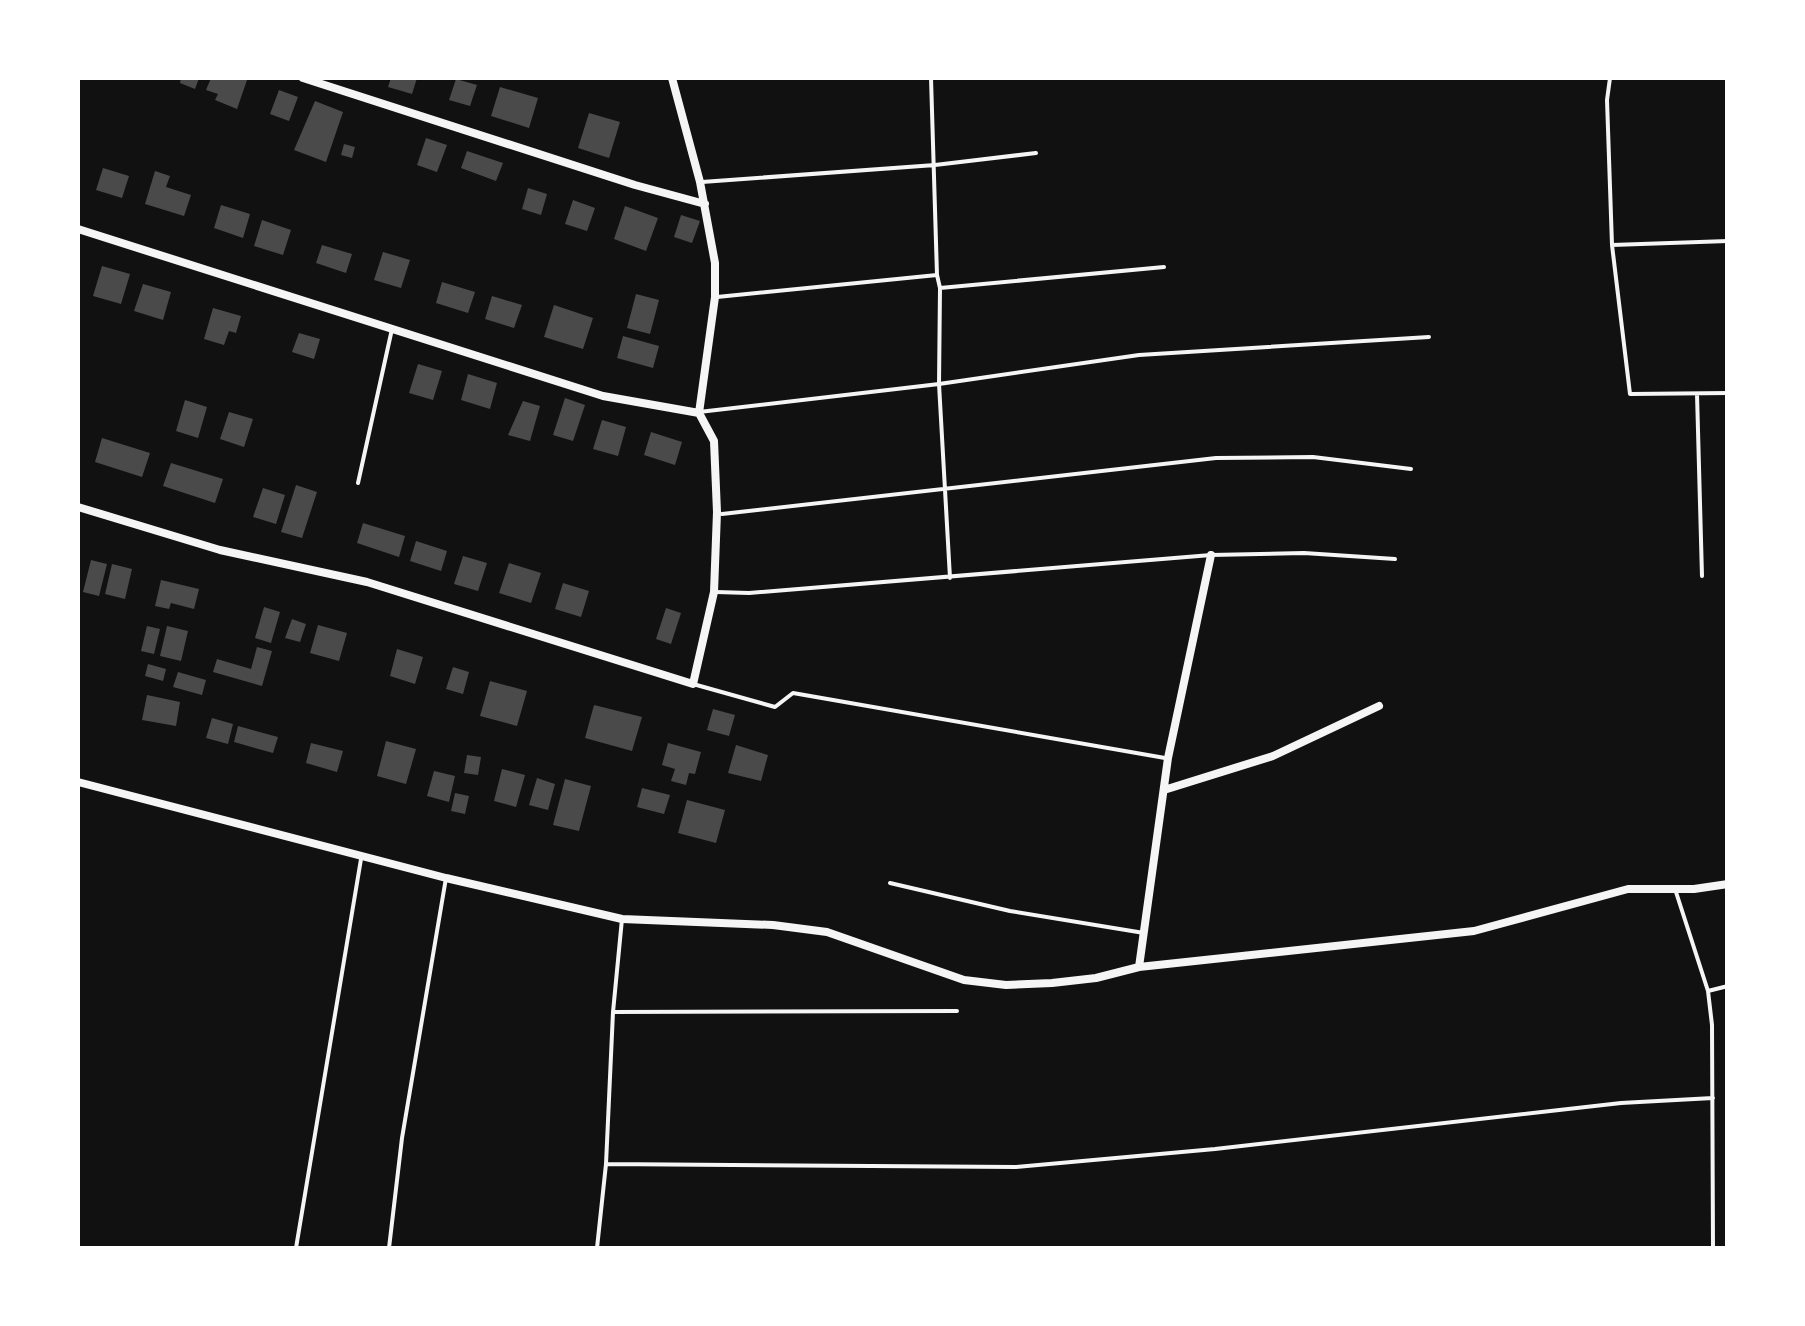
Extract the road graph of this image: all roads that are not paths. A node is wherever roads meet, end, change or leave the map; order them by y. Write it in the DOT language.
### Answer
graph roads {
  1 [pos="303,78"];
  2 [pos="672,78"];
  3 [pos="931,78"];
  4 [pos="1610,78"];
  5 [pos="1036,153"];
  6 [pos="935,166"];
  7 [pos="700,182"];
  8 [pos="705,204"];
  9 [pos="78,230"];
  10 [pos="1728,241"];
  11 [pos="1612,245"];
  12 [pos="1164,267"];
  13 [pos="936,275"];
  14 [pos="940,288"];
  15 [pos="715,298"];
  16 [pos="392,330"];
  17 [pos="1430,337"];
  18 [pos="938,384"];
  19 [pos="1728,393"];
  20 [pos="1698,394"];
  21 [pos="698,412"];
  22 [pos="1410,468"];
  23 [pos="358,483"];
  24 [pos="946,490"];
  25 [pos="78,507"];
  26 [pos="722,514"];
  27 [pos="1211,555"];
  28 [pos="1395,559"];
  29 [pos="1702,576"];
  30 [pos="950,578"];
  31 [pos="714,592"];
  32 [pos="693,684"];
  33 [pos="1380,706"];
  34 [pos="1168,758"];
  35 [pos="78,782"];
  36 [pos="1164,790"];
  37 [pos="362,855"];
  38 [pos="446,878"];
  39 [pos="890,883"];
  40 [pos="1728,884"];
  41 [pos="1675,889"];
  42 [pos="622,919"];
  43 [pos="1144,933"];
  44 [pos="1140,966"];
  45 [pos="1728,986"];
  46 [pos="1708,990"];
  47 [pos="958,1011"];
  48 [pos="613,1012"];
  49 [pos="1713,1098"];
  50 [pos="606,1164"];
  51 [pos="296,1248"];
  52 [pos="389,1248"];
  53 [pos="597,1248"];
  54 [pos="1713,1248"];
  1 -- 8 [label="street"];
  2 -- 7 [label="street"];
  3 -- 6 [label="lane"];
  4 -- 11 [label="lane"];
  5 -- 6 [label="lane"];
  6 -- 7 [label="lane"];
  6 -- 13 [label="lane"];
  7 -- 8 [label="street"];
  8 -- 15 [label="street"];
  9 -- 16 [label="street"];
  10 -- 11 [label="lane"];
  11 -- 20 [label="lane"];
  12 -- 14 [label="lane"];
  13 -- 14 [label="lane"];
  13 -- 15 [label="lane"];
  14 -- 18 [label="lane"];
  15 -- 21 [label="street"];
  16 -- 21 [label="street"];
  16 -- 23 [label="lane"];
  17 -- 18 [label="lane"];
  18 -- 21 [label="lane"];
  18 -- 24 [label="lane"];
  19 -- 20 [label="lane"];
  20 -- 29 [label="lane"];
  21 -- 31 [label="street"];
  22 -- 24 [label="lane"];
  24 -- 26 [label="lane"];
  24 -- 30 [label="lane"];
  25 -- 32 [label="street"];
  27 -- 28 [label="lane"];
  27 -- 30 [label="lane"];
  27 -- 34 [label="street"];
  30 -- 31 [label="lane"];
  31 -- 32 [label="street"];
  32 -- 34 [label="lane"];
  33 -- 36 [label="street"];
  34 -- 36 [label="street"];
  35 -- 37 [label="street"];
  36 -- 43 [label="street"];
  37 -- 38 [label="street"];
  37 -- 51 [label="lane"];
  38 -- 42 [label="street"];
  38 -- 52 [label="lane"];
  39 -- 43 [label="lane"];
  40 -- 41 [label="street"];
  41 -- 44 [label="street"];
  41 -- 46 [label="lane"];
  42 -- 44 [label="street"];
  42 -- 48 [label="lane"];
  43 -- 44 [label="street"];
  45 -- 46 [label="lane"];
  46 -- 49 [label="lane"];
  47 -- 48 [label="lane"];
  48 -- 50 [label="lane"];
  49 -- 50 [label="lane"];
  49 -- 54 [label="lane"];
  50 -- 53 [label="lane"];
}
